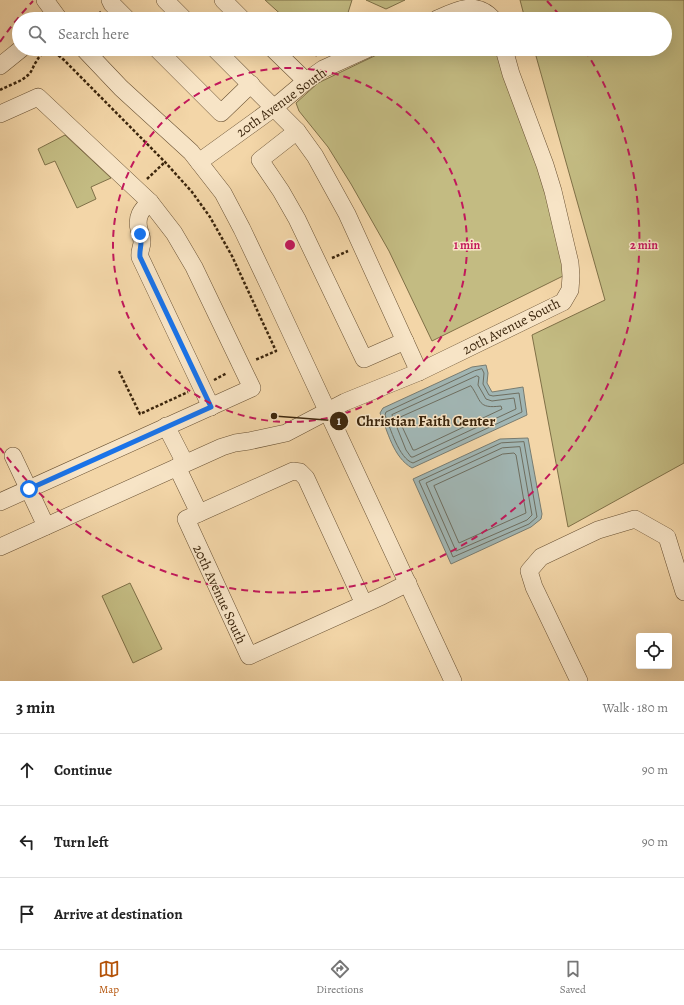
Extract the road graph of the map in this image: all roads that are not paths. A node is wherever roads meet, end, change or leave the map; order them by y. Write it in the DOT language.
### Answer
graph roads {
  1 [pos="45,0"];
  2 [pos="110,0"];
  3 [pos="165,0"];
  4 [pos="223,0"];
  5 [pos="53,12"];
  6 [pos="121,12"];
  7 [pos="177,12"];
  8 [pos="235,12"];
  9 [pos="453,12"];
  10 [pos="486,12"];
  11 [pos="12,56"];
  12 [pos="91,56"];
  13 [pos="164,56"];
  14 [pos="222,56"];
  15 [pos="280,56"];
  16 [pos="352,56"];
  17 [pos="506,56"];
  18 [pos="0,66"];
  19 [pos="306,81"];
  20 [pos="251,84"];
  21 [pos="275,107"];
  22 [pos="0,114"];
  23 [pos="297,131"];
  24 [pos="199,162"];
  25 [pos="150,202"];
  26 [pos="405,341"];
  27 [pos="419,372"];
  28 [pos="211,407"];
  29 [pos="328,410"];
  30 [pos="166,426"];
  31 [pos="13,456"];
  32 [pos="181,465"];
  33 [pos="29,489"];
  34 [pos="0,502"];
  35 [pos="199,513"];
  36 [pos="46,526"];
  37 [pos="0,547"];
  38 [pos="408,583"];
  39 [pos="684,592"];
  40 [pos="364,604"];
  41 [pos="454,681"];
  42 [pos="578,681"];
  1 -- 5 [label="street"];
  2 -- 6 [label="street"];
  3 -- 7 [label="street"];
  4 -- 8 [label="street"];
  9 -- 10 [label="street"];
  11 -- 18 [label="street"];
  12 -- 24 [label="street"];
  13 -- 20 [label="street"];
  14 -- 20 [label="street"];
  15 -- 19 [label="street"];
  16 -- 19 [label="street, 20th Avenue South"];
  17 -- 27 [label="street, 20th Avenue South"];
  19 -- 21 [label="street, 20th Avenue South"];
  20 -- 21 [label="street"];
  21 -- 23 [label="street"];
  21 -- 24 [label="street, 20th Avenue South"];
  22 -- 25 [label="street"];
  23 -- 26 [label="street"];
  23 -- 26 [label="street"];
  24 -- 29 [label="street"];
  25 -- 28 [label="street"];
  25 -- 28 [label="street"];
  26 -- 27 [label="street"];
  27 -- 29 [label="street, 20th Avenue South"];
  28 -- 30 [label="street"];
  29 -- 32 [label="street, 20th Avenue South"];
  29 -- 38 [label="street"];
  30 -- 32 [label="street"];
  30 -- 33 [label="street"];
  31 -- 33 [label="street"];
  32 -- 35 [label="street"];
  32 -- 36 [label="street, 20th Avenue South"];
  33 -- 34 [label="street"];
  33 -- 36 [label="street"];
  35 -- 40 [label="street"];
  35 -- 40 [label="street, 20th Avenue South"];
  36 -- 37 [label="street, 20th Avenue South"];
  38 -- 40 [label="street, 20th Avenue South"];
  38 -- 41 [label="street"];
  39 -- 42 [label="street"];
}
